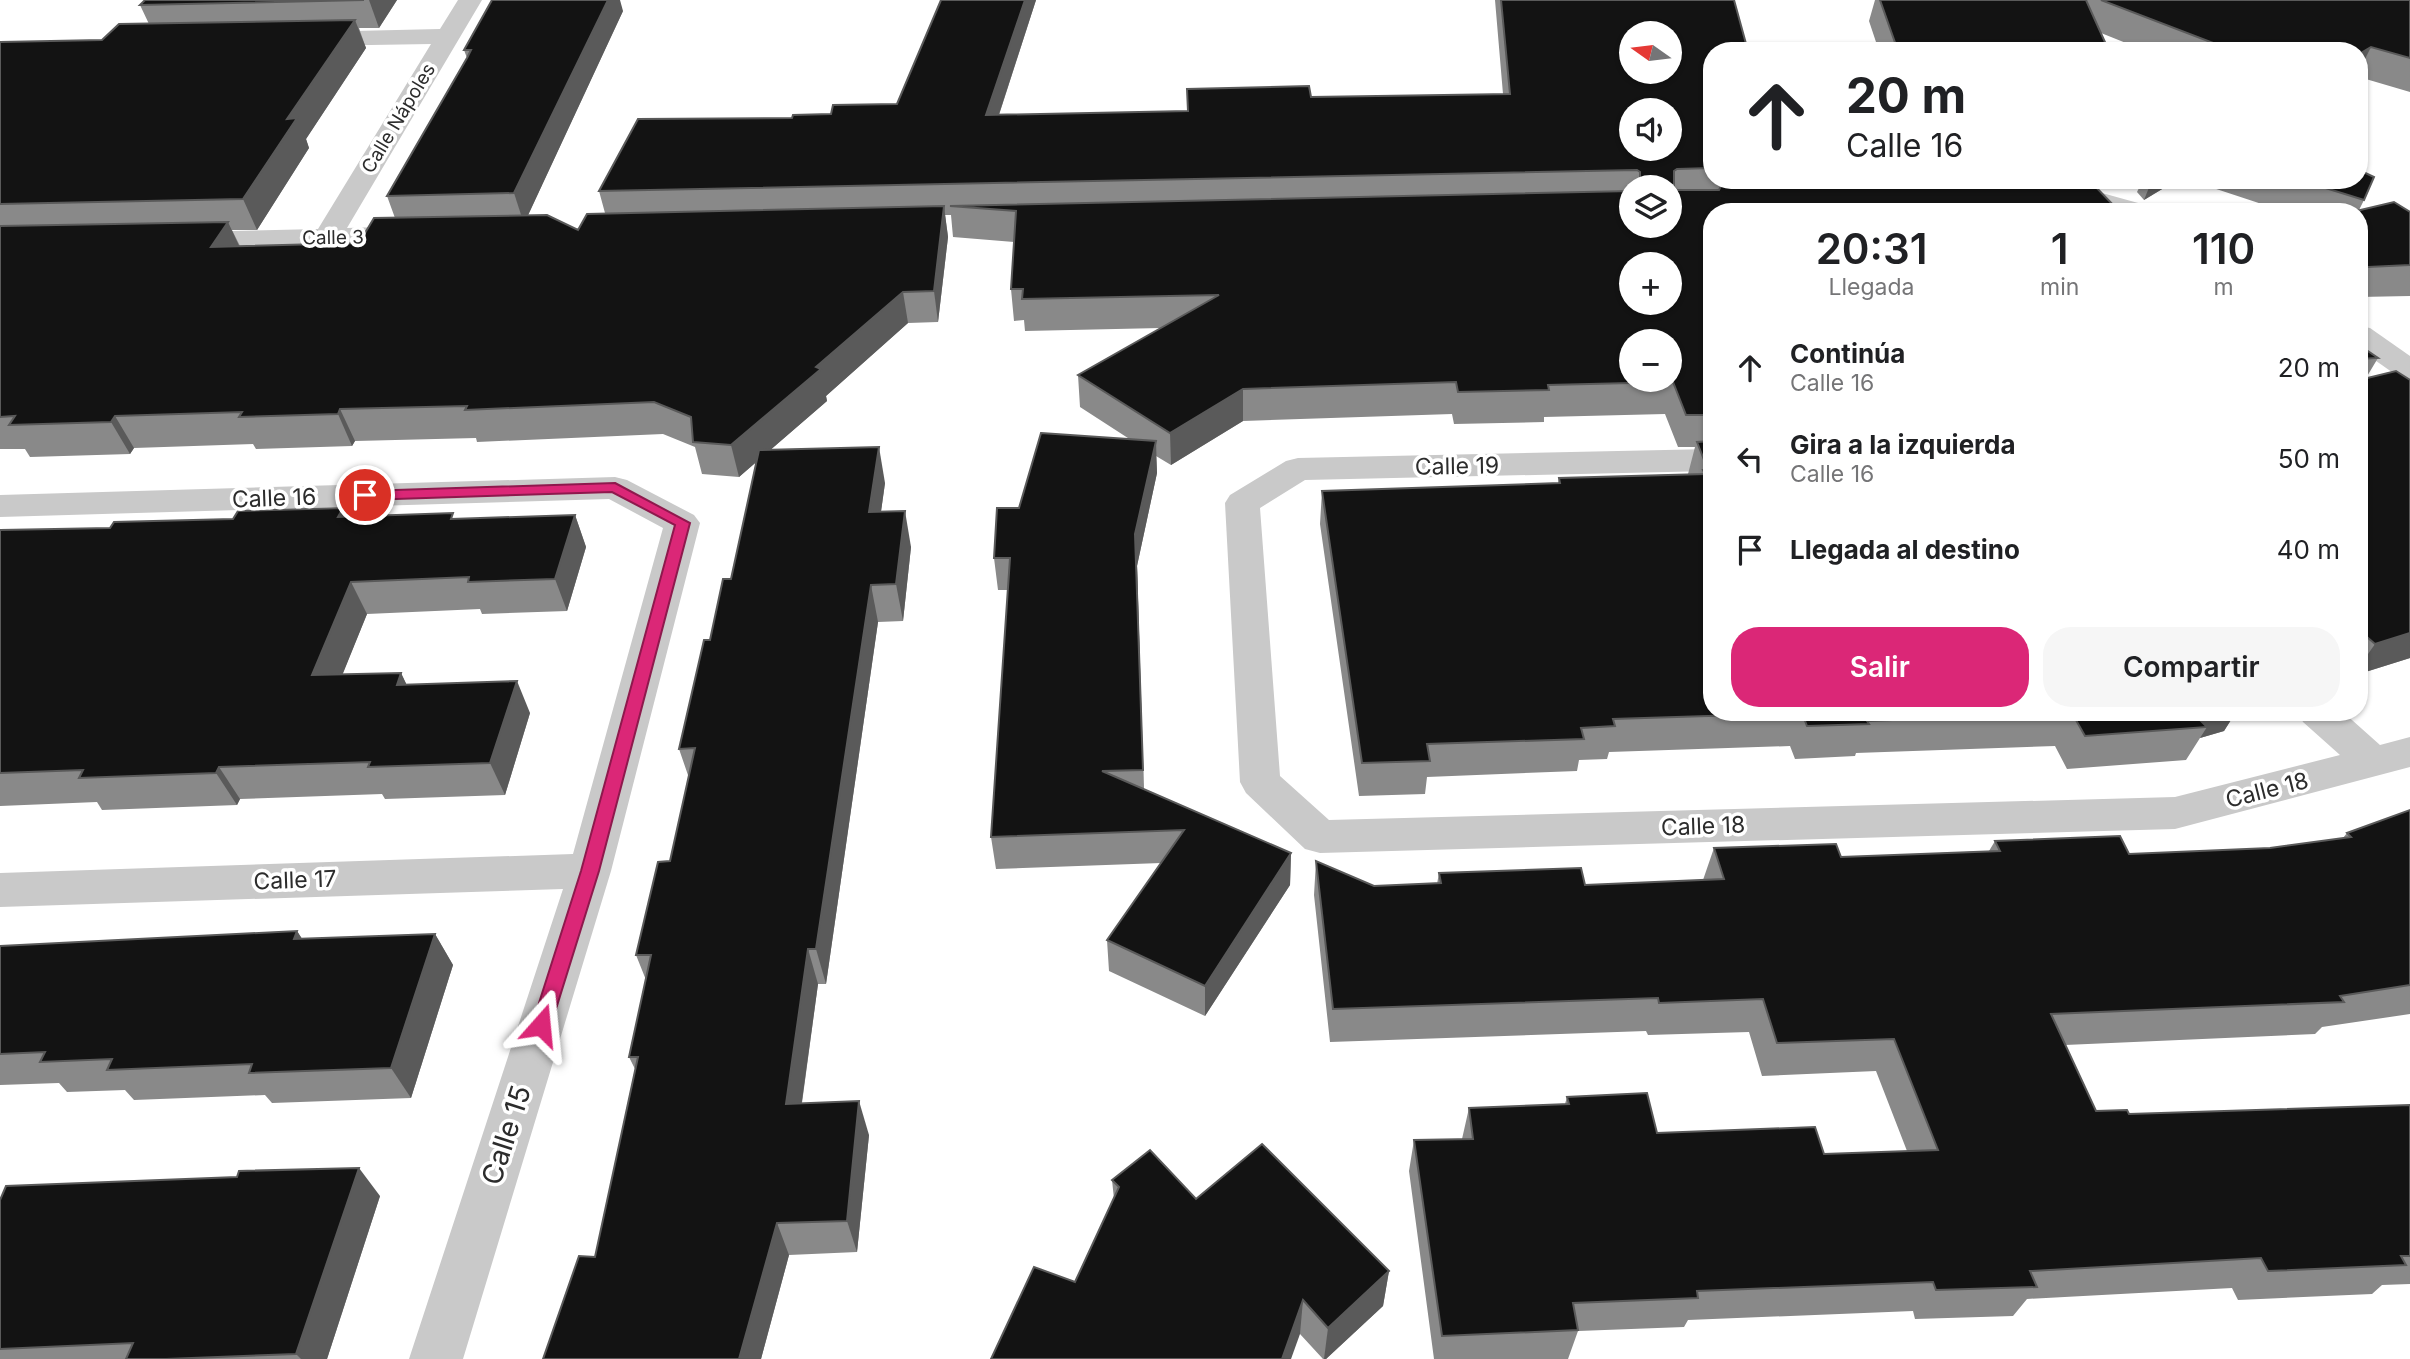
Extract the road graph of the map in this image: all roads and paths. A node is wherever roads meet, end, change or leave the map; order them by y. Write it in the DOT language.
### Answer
graph roads {
  1 [pos="470,0"];
  2 [pos="448,36"];
  3 [pos="280,40"];
  4 [pos="2032,203"];
  5 [pos="2109,203"];
  6 [pos="438,235"];
  7 [pos="327,237"];
  8 [pos="164,242"];
  9 [pos="2368,341"];
  10 [pos="2410,370"];
  11 [pos="1703,460"];
  12 [pos="0,506"];
  13 [pos="1244,532"];
  14 [pos="2332,721"];
  15 [pos="2392,758"];
  16 [pos="590,871"];
  17 [pos="0,890"];
  18 [pos="436,1359"];
  1 -- 2 [label="street, Calle Nápoles"];
  2 -- 3 [label="street"];
  2 -- 7 [label="street, Calle Nápoles"];
  4 -- 5 [label="street"];
  6 -- 7 [label="street, Calle 3"];
  7 -- 8 [label="street, Calle 3"];
  9 -- 10 [label="street"];
  11 -- 13 [label="street, Calle 19"];
  12 -- 16 [label="street, Calle 16"];
  13 -- 15 [label="street, Calle 18"];
  14 -- 15 [label="street"];
  16 -- 17 [label="street, Calle 17"];
  16 -- 18 [label="street, Calle 15"];
}
